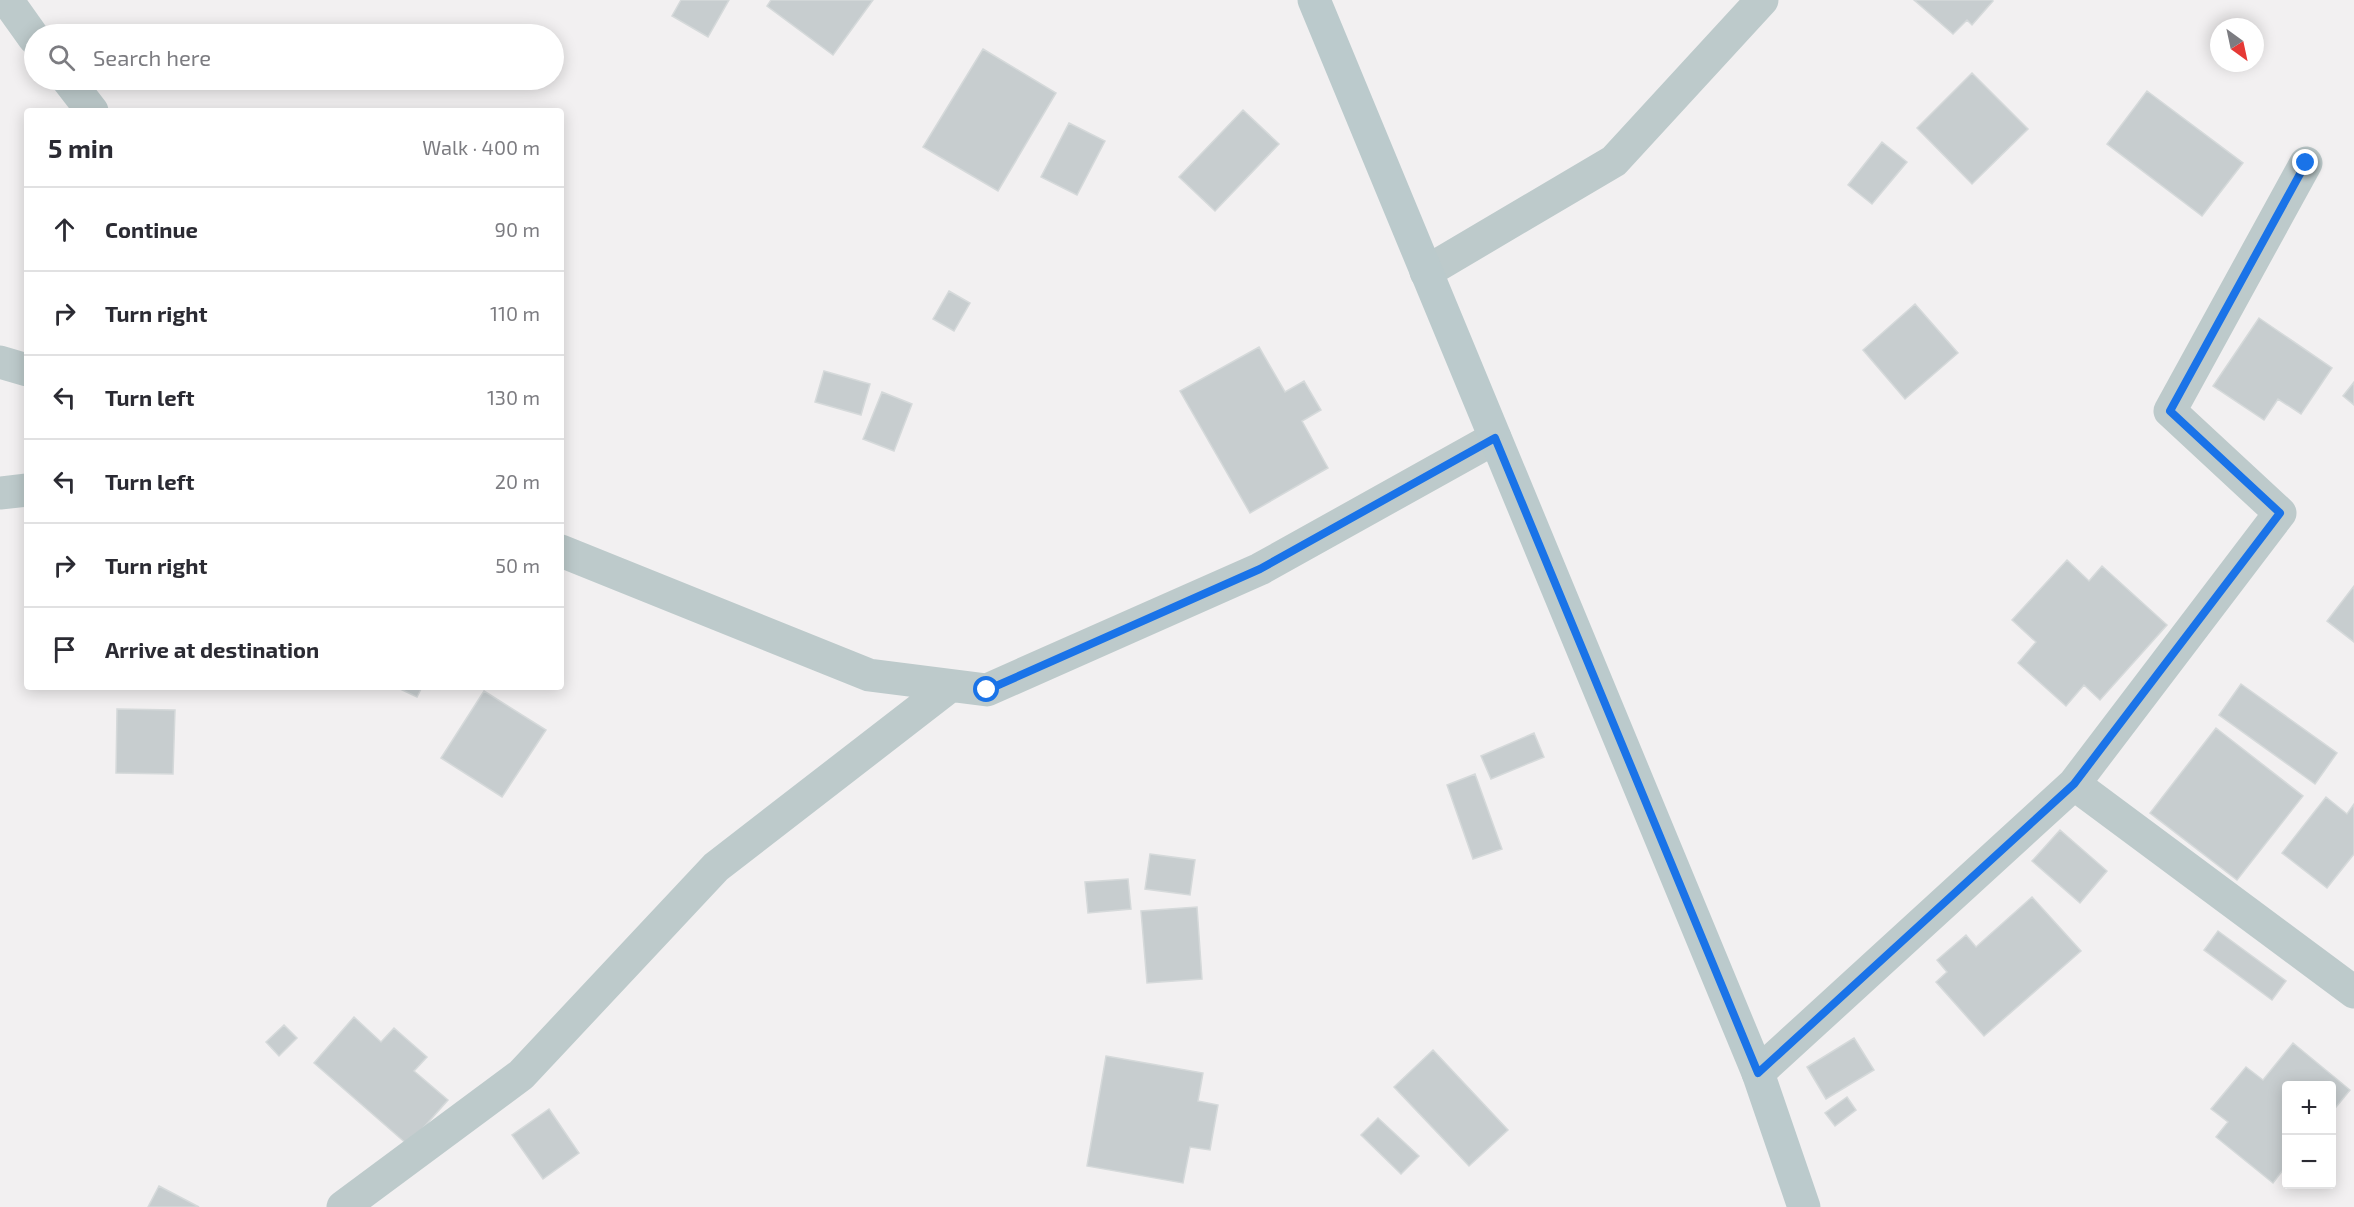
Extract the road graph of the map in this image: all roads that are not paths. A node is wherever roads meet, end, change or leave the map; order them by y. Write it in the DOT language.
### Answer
graph roads {
  1 [pos="7,0"];
  2 [pos="1314,0"];
  3 [pos="1762,0"];
  4 [pos="24,24"];
  5 [pos="76,90"];
  6 [pos="90,108"];
  7 [pos="2306,163"];
  8 [pos="1426,272"];
  9 [pos="0,362"];
  10 [pos="24,369"];
  11 [pos="1495,438"];
  12 [pos="24,489"];
  13 [pos="0,493"];
  14 [pos="564,552"];
  15 [pos="950,686"];
  16 [pos="2074,784"];
  17 [pos="2354,992"];
  18 [pos="1758,1073"];
  19 [pos="343,1207"];
  20 [pos="1804,1207"];
  1 -- 4 [label="street"];
  2 -- 8 [label="main road"];
  3 -- 8 [label="street"];
  5 -- 6 [label="street"];
  7 -- 16 [label="street"];
  8 -- 11 [label="main road"];
  9 -- 10 [label="street"];
  11 -- 15 [label="street"];
  11 -- 18 [label="main road"];
  12 -- 13 [label="street"];
  14 -- 15 [label="street"];
  15 -- 19 [label="street"];
  16 -- 17 [label="street"];
  16 -- 18 [label="street"];
  18 -- 20 [label="main road"];
}
